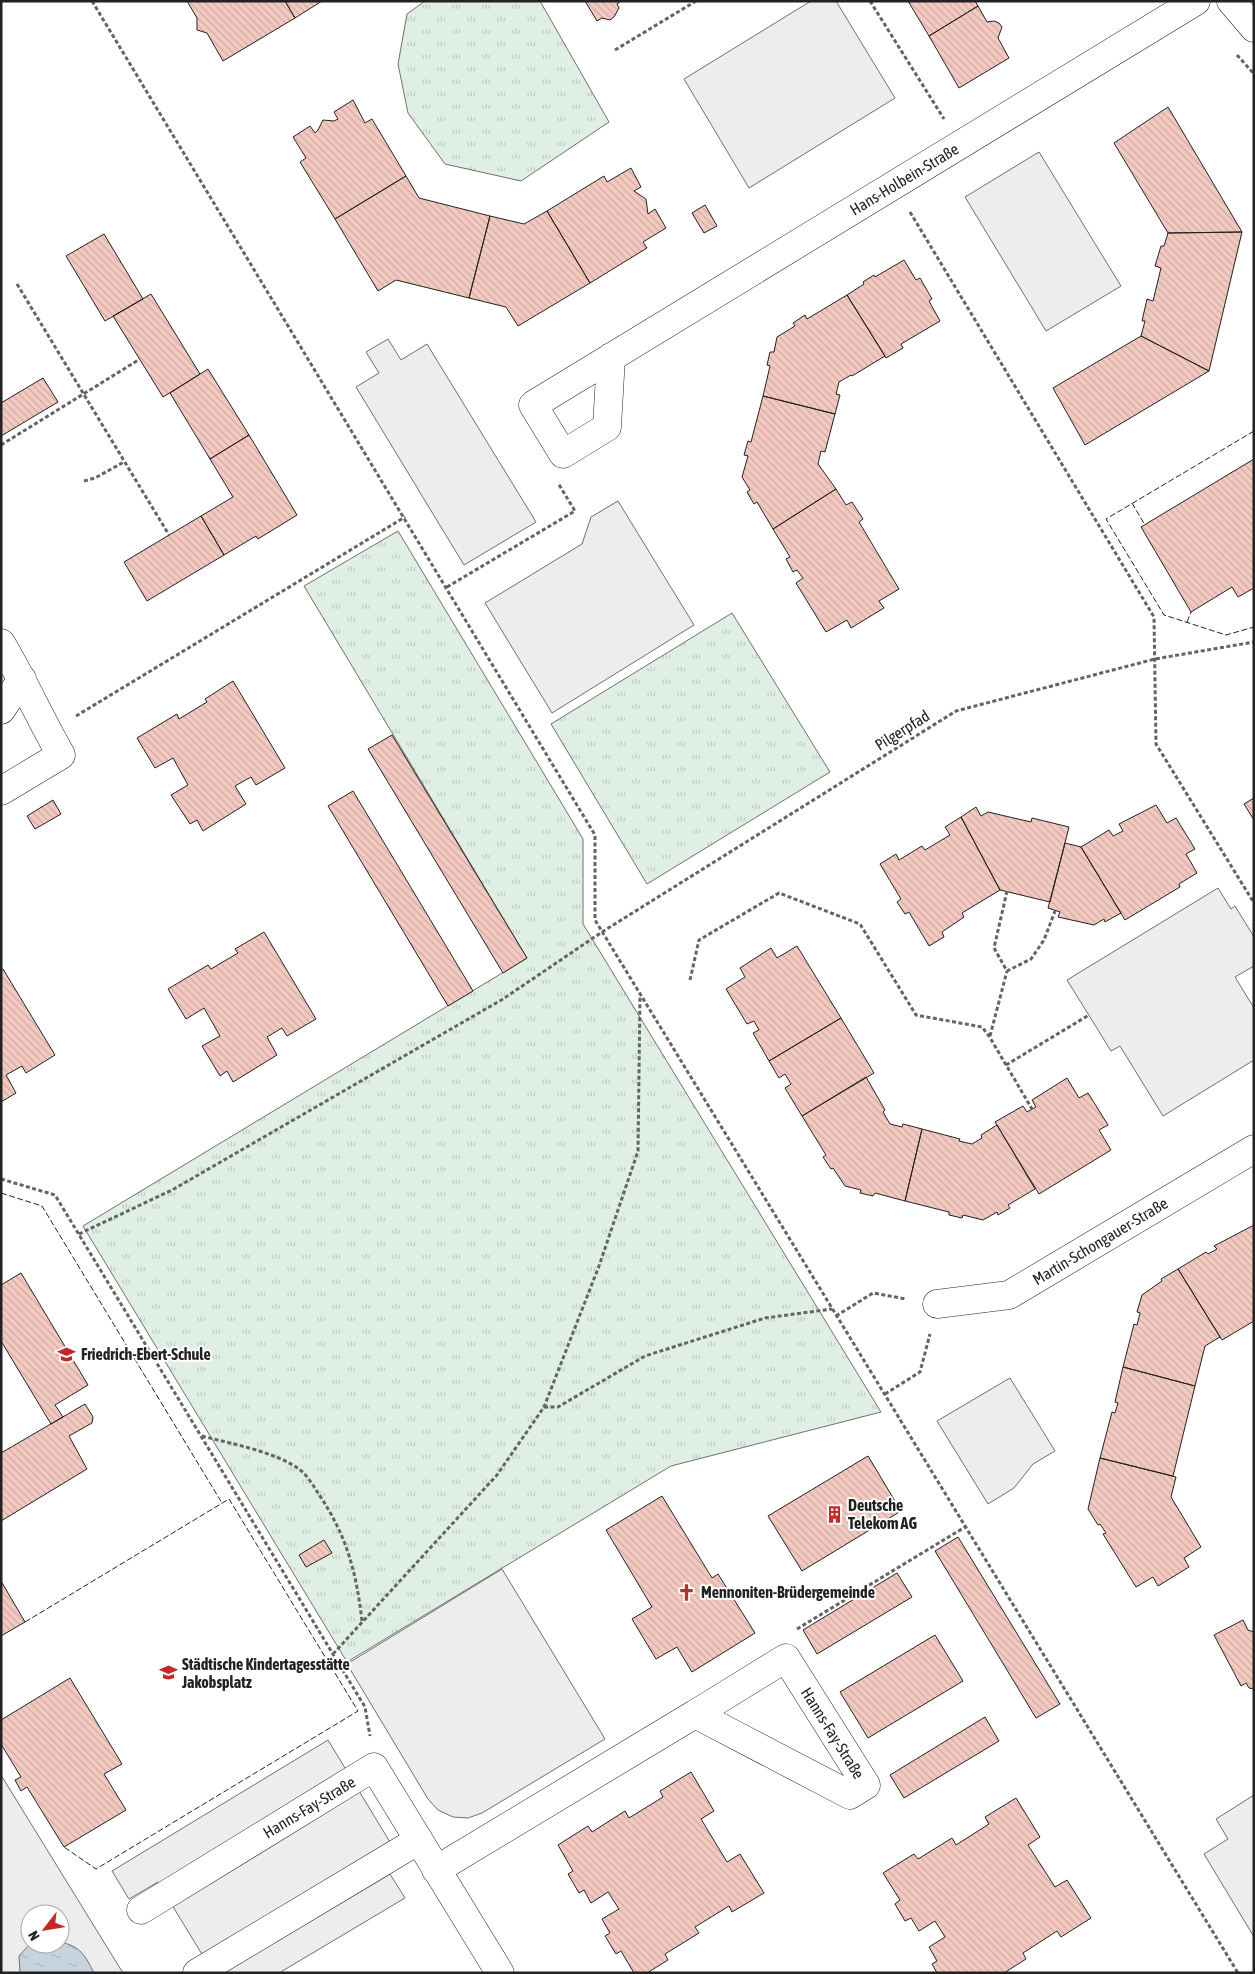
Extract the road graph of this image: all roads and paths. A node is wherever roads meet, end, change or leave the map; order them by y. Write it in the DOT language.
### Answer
graph roads {
  1 [pos="92,1"];
  2 [pos="696,1"];
  3 [pos="870,1"];
  4 [pos="1196,1"];
  5 [pos="1231,1"];
  6 [pos="1254,28"];
  7 [pos="615,50"];
  8 [pos="960,145"];
  9 [pos="894,185"];
  10 [pos="17,284"];
  11 [pos="611,357"];
  12 [pos="140,359"];
  13 [pos="84,394"];
  14 [pos="1,445"];
  15 [pos="124,462"];
  16 [pos="84,481"];
  17 [pos="556,481"];
  18 [pos="405,518"];
  19 [pos="169,535"];
  20 [pos="447,587"];
  21 [pos="1254,642"];
  22 [pos="1,643"];
  23 [pos="1155,659"];
  24 [pos="22,679"];
  25 [pos="1,710"];
  26 [pos="48,732"];
  27 [pos="1,790"];
  28 [pos="1007,891"];
  29 [pos="1254,903"];
  30 [pos="1055,910"];
  31 [pos="602,932"];
  32 [pos="1007,970"];
  33 [pos="690,980"];
  34 [pos="640,994"];
  35 [pos="1089,1015"];
  36 [pos="990,1036"];
  37 [pos="1006,1065"];
  38 [pos="1032,1109"];
  39 [pos="1254,1149"];
  40 [pos="1,1179"];
  41 [pos="79,1234"];
  42 [pos="937,1304"];
  43 [pos="832,1308"];
  44 [pos="836,1316"];
  45 [pos="885,1394"];
  46 [pos="544,1407"];
  47 [pos="201,1436"];
  48 [pos="965,1527"];
  49 [pos="362,1622"];
  50 [pos="333,1654"];
  51 [pos="786,1658"];
  52 [pos="694,1714"];
  53 [pos="374,1767"];
  54 [pos="419,1840"];
  55 [pos="436,1870"];
  56 [pos="141,1910"];
  57 [pos="197,1973"];
  58 [pos="500,1973"];
  59 [pos="1238,1973"];
  1 -- 18 [label="path"];
  2 -- 7 [label="path"];
  3 -- 8 [label="path"];
  4 -- 8 [label="street, Hans-Holbein-Straße"];
  5 -- 6 [label="street"];
  8 -- 9 [label="street, Hans-Holbein-Straße"];
  9 -- 11 [label="street, Hans-Holbein-Straße"];
  9 -- 23 [label="path"];
  10 -- 13 [label="path"];
  12 -- 13 [label="path"];
  13 -- 14 [label="path"];
  13 -- 15 [label="path"];
  15 -- 16 [label="path"];
  15 -- 19 [label="path"];
  17 -- 20 [label="path"];
  18 -- 20 [label="path"];
  18 -- 26 [label="path"];
  20 -- 31 [label="path"];
  21 -- 23 [label="path, Pilgerpfad"];
  22 -- 24 [label="street"];
  23 -- 29 [label="path"];
  23 -- 31 [label="path, Pilgerpfad"];
  24 -- 25 [label="street"];
  24 -- 26 [label="street"];
  26 -- 27 [label="street"];
  28 -- 32 [label="path"];
  30 -- 32 [label="path"];
  31 -- 34 [label="path"];
  31 -- 41 [label="path, Pilgerpfad"];
  32 -- 36 [label="path"];
  33 -- 36 [label="path"];
  34 -- 43 [label="path"];
  34 -- 46 [label="path"];
  35 -- 37 [label="path"];
  36 -- 37 [label="path"];
  37 -- 38 [label="path"];
  39 -- 42 [label="street, Martin-Schongauer-Straße"];
  40 -- 41 [label="path"];
  41 -- 47 [label="path"];
  42 -- 44 [label="path"];
  42 -- 45 [label="path"];
  43 -- 44 [label="path"];
  43 -- 46 [label="path"];
  44 -- 45 [label="path"];
  45 -- 48 [label="path"];
  46 -- 49 [label="path"];
  47 -- 49 [label="path"];
  47 -- 50 [label="path"];
  48 -- 51 [label="path"];
  48 -- 59 [label="path"];
  49 -- 50 [label="path"];
  50 -- 53 [label="path"];
  51 -- 52 [label="street"];
  51 -- 52 [label="street, Hanns-Fay-Straße"];
  52 -- 55 [label="street"];
  53 -- 54 [label="street"];
  53 -- 56 [label="street, Hanns-Fay-Straße"];
  54 -- 55 [label="street"];
  54 -- 57 [label="street"];
  55 -- 58 [label="street"];
}
